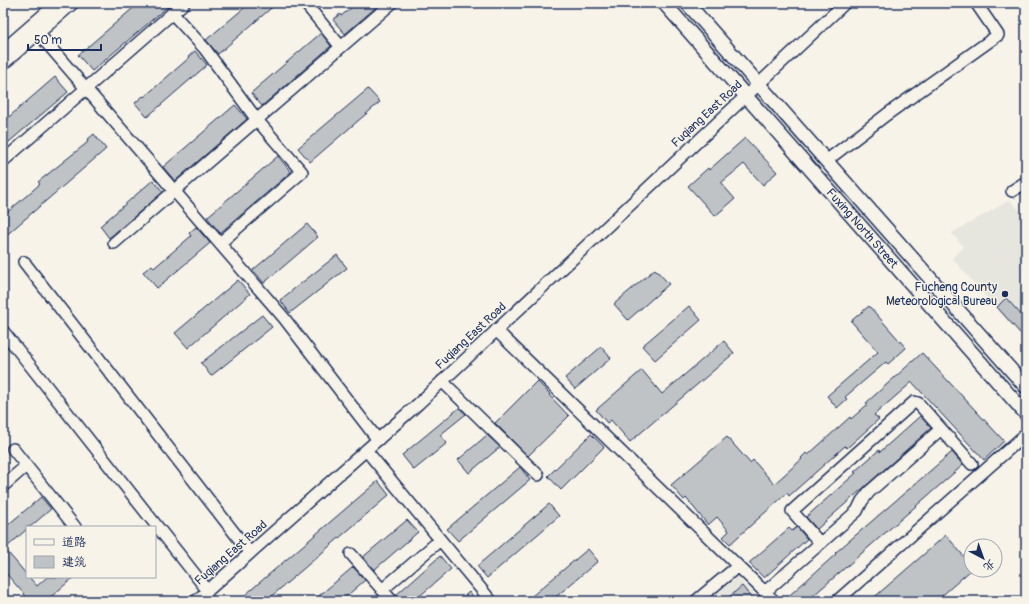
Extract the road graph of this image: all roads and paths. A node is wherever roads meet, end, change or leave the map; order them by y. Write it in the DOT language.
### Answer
graph roads {
  1 [pos="57,3"];
  2 [pos="73,3"];
  3 [pos="184,3"];
  4 [pos="304,3"];
  5 [pos="392,3"];
  6 [pos="664,3"];
  7 [pos="687,3"];
  8 [pos="845,3"];
  9 [pos="976,3"];
  10 [pos="172,13"];
  11 [pos="38,33"];
  12 [pos="341,48"];
  13 [pos="3,50"];
  14 [pos="3,64"];
  15 [pos="758,84"];
  16 [pos="86,88"];
  17 [pos="746,96"];
  18 [pos="257,120"];
  19 [pos="3,161"];
  20 [pos="826,161"];
  21 [pos="1026,182"];
  22 [pos="175,190"];
  23 [pos="1012,191"];
  24 [pos="114,243"];
  25 [pos="220,243"];
  26 [pos="24,262"];
  27 [pos="496,330"];
  28 [pos="3,332"];
  29 [pos="442,381"];
  30 [pos="1026,387"];
  31 [pos="1026,414"];
  32 [pos="941,429"];
  33 [pos="1026,434"];
  34 [pos="378,440"];
  35 [pos="13,449"];
  36 [pos="366,450"];
  37 [pos="972,464"];
  38 [pos="26,466"];
  39 [pos="538,475"];
  40 [pos="3,486"];
  41 [pos="74,526"];
  42 [pos="440,540"];
  43 [pos="820,543"];
  44 [pos="250,553"];
  45 [pos="351,554"];
  46 [pos="738,566"];
  47 [pos="382,590"];
  48 [pos="208,591"];
  49 [pos="765,592"];
  50 [pos="196,601"];
  51 [pos="392,601"];
  52 [pos="490,601"];
  53 [pos="696,601"];
  54 [pos="774,601"];
  55 [pos="837,601"];
  1 -- 13 [label="street"];
  2 -- 11 [label="street"];
  3 -- 10 [label="street"];
  4 -- 12 [label="street"];
  5 -- 12 [label="street"];
  6 -- 17 [label="main road, Fuxing North Street"];
  7 -- 15 [label="main road, Fuxing North Street"];
  8 -- 15 [label="street, Fuqiang East Road"];
  9 -- 20 [label="street"];
  10 -- 16 [label="street"];
  10 -- 18 [label="street"];
  11 -- 14 [label="street"];
  11 -- 16 [label="street"];
  12 -- 18 [label="street"];
  15 -- 17 [label="street, Fuqiang East Road"];
  15 -- 20 [label="main road, Fuxing North Street"];
  16 -- 19 [label="street"];
  16 -- 22 [label="street"];
  17 -- 27 [label="street, Fuqiang East Road"];
  17 -- 31 [label="main road, Fuxing North Street"];
  18 -- 22 [label="street"];
  18 -- 25 [label="street"];
  20 -- 30 [label="main road, Fuxing North Street"];
  21 -- 23 [label="street"];
  22 -- 24 [label="street"];
  22 -- 25 [label="street"];
  25 -- 34 [label="street"];
  26 -- 44 [label="street"];
  27 -- 29 [label="street, Fuqiang East Road"];
  27 -- 46 [label="street"];
  28 -- 48 [label="street"];
  29 -- 34 [label="street, Fuqiang East Road"];
  29 -- 39 [label="street"];
  32 -- 37 [label="street"];
  32 -- 43 [label="street"];
  32 -- 43 [label="street"];
  33 -- 55 [label="street"];
  34 -- 36 [label="street, Fuqiang East Road"];
  35 -- 38 [label="street"];
  36 -- 42 [label="street"];
  36 -- 44 [label="street, Fuqiang East Road"];
  38 -- 40 [label="street"];
  38 -- 41 [label="street"];
  42 -- 47 [label="street"];
  42 -- 52 [label="street"];
  43 -- 49 [label="street"];
  44 -- 48 [label="street, Fuqiang East Road"];
  45 -- 47 [label="street"];
  46 -- 49 [label="street"];
  46 -- 53 [label="street"];
  47 -- 51 [label="street"];
  48 -- 50 [label="street, Fuqiang East Road"];
  49 -- 54 [label="street"];
}
